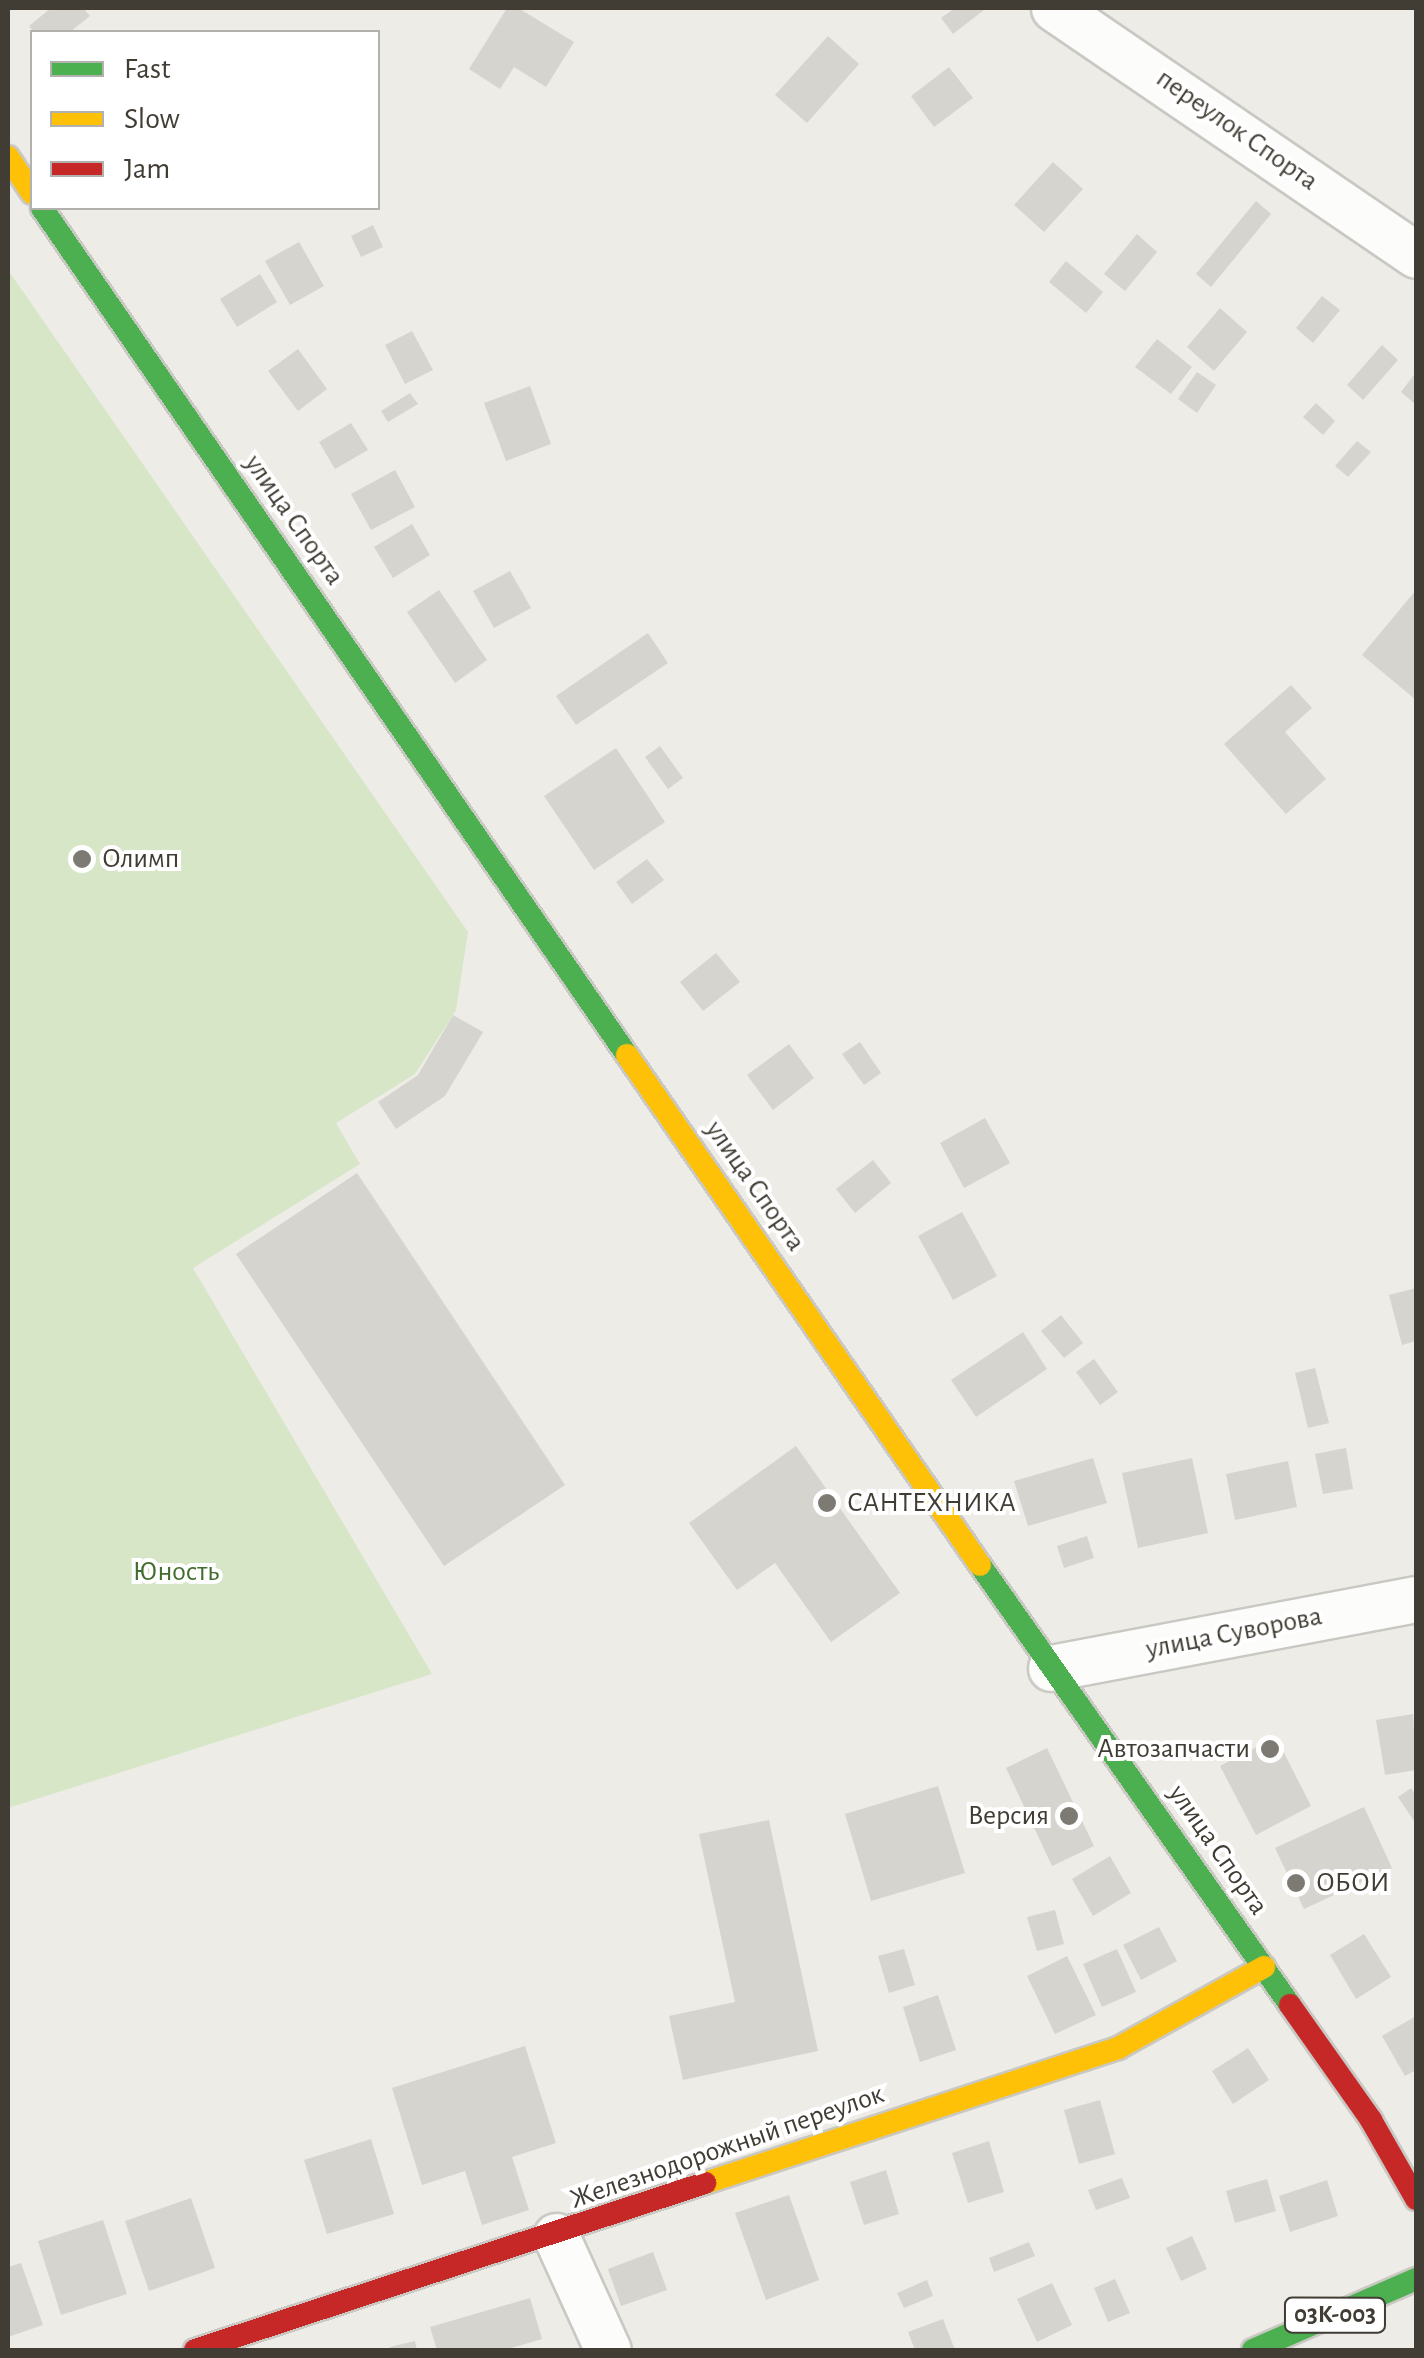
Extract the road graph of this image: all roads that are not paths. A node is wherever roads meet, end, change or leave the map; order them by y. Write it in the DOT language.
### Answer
graph roads {
  1 [pos="1054,8"];
  2 [pos="8,157"];
  3 [pos="30,190"];
  4 [pos="43,210"];
  5 [pos="1416,255"];
  6 [pos="1416,1599"];
  7 [pos="1051,1668"];
  8 [pos="1264,1967"];
  9 [pos="1416,2199"];
  10 [pos="556,2236"];
  11 [pos="1416,2278"];
  12 [pos="196,2350"];
  13 [pos="608,2350"];
  14 [pos="1253,2350"];
  1 -- 5 [label="street, переулок Спорта"];
  2 -- 3 [label="street"];
  4 -- 7 [label="street, улица Спорта"];
  6 -- 7 [label="street, улица Суворова"];
  7 -- 8 [label="street, улица Спорта"];
  8 -- 9 [label="street, улица Спорта"];
  8 -- 10 [label="street, Железнодорожный переулок"];
  10 -- 12 [label="street, Железнодорожный переулок"];
  10 -- 13 [label="street"];
  11 -- 14 [label="street, 03К-003"];
}
